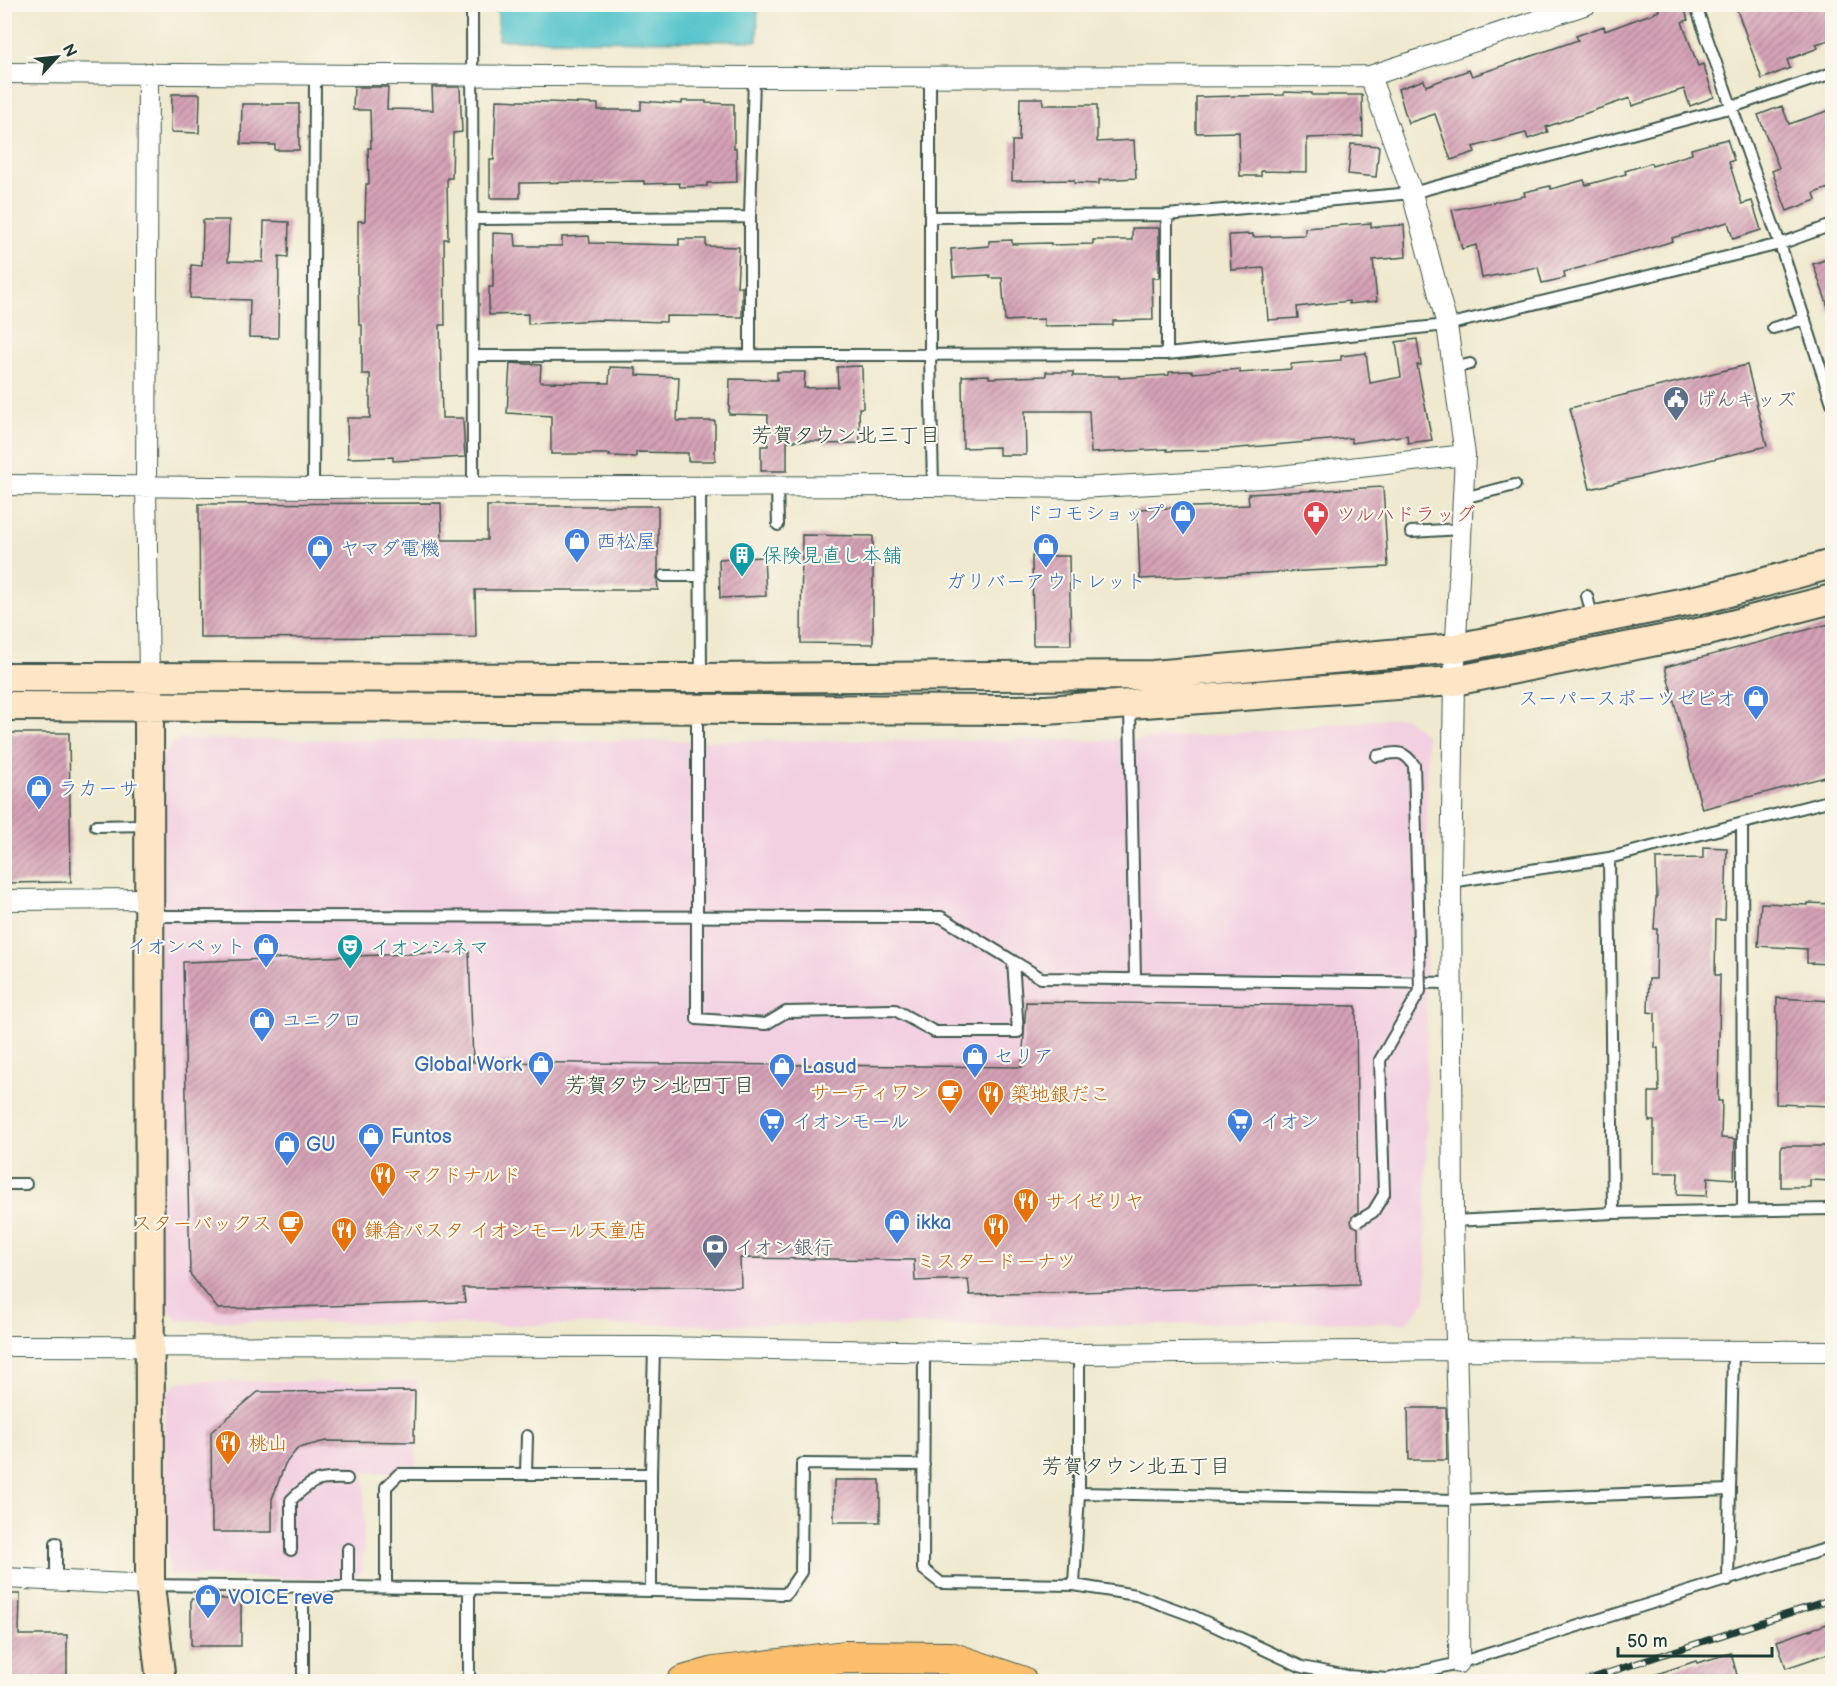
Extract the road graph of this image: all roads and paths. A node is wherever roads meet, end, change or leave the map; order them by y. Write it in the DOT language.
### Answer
graph roads {
  1 [pos="472,4"];
  2 [pos="1587,4"];
  3 [pos="1695,4"];
  4 [pos="4,73"];
  5 [pos="148,73"];
  6 [pos="1833,73"];
  7 [pos="472,74"];
  8 [pos="315,75"];
  9 [pos="754,76"];
  10 [pos="1370,76"];
  11 [pos="930,77"];
  12 [pos="1732,107"];
  13 [pos="1412,193"];
  14 [pos="1167,215"];
  15 [pos="750,217"];
  16 [pos="931,217"];
  17 [pos="472,219"];
  18 [pos="1833,225"];
  19 [pos="1780,244"];
  20 [pos="1804,319"];
  21 [pos="1447,325"];
  22 [pos="1773,328"];
  23 [pos="1167,354"];
  24 [pos="750,355"];
  25 [pos="930,355"];
  26 [pos="474,356"];
  27 [pos="1828,374"];
  28 [pos="1833,403"];
  29 [pos="1465,455"];
  30 [pos="4,484"];
  31 [pos="1515,485"];
  32 [pos="146,486"];
  33 [pos="777,486"];
  34 [pos="933,486"];
  35 [pos="472,487"];
  36 [pos="700,487"];
  37 [pos="313,488"];
  38 [pos="1463,498"];
  39 [pos="778,525"];
  40 [pos="1461,529"];
  41 [pos="1411,532"];
  42 [pos="1833,564"];
  43 [pos="664,576"];
  44 [pos="701,576"];
  45 [pos="1833,599"];
  46 [pos="1456,648"];
  47 [pos="4,676"];
  48 [pos="149,677"];
  49 [pos="701,678"];
  50 [pos="1454,681"];
  51 [pos="1130,704"];
  52 [pos="4,706"];
  53 [pos="149,706"];
  54 [pos="697,708"];
  55 [pos="1377,756"];
  56 [pos="1833,800"];
  57 [pos="1742,824"];
  58 [pos="149,825"];
  59 [pos="96,826"];
  60 [pos="1609,858"];
  61 [pos="1452,882"];
  62 [pos="4,900"];
  63 [pos="149,908"];
  64 [pos="698,917"];
  65 [pos="1013,962"];
  66 [pos="1135,979"];
  67 [pos="1452,983"];
  68 [pos="4,1184"];
  69 [pos="26,1184"];
  70 [pos="1833,1209"];
  71 [pos="1743,1211"];
  72 [pos="1613,1213"];
  73 [pos="1358,1221"];
  74 [pos="1453,1221"];
  75 [pos="4,1346"];
  76 [pos="148,1347"];
  77 [pos="654,1347"];
  78 [pos="1457,1350"];
  79 [pos="1733,1351"];
  80 [pos="1833,1351"];
  81 [pos="924,1352"];
  82 [pos="1079,1354"];
  83 [pos="527,1436"];
  84 [pos="924,1465"];
  85 [pos="526,1474"];
  86 [pos="651,1474"];
  87 [pos="347,1479"];
  88 [pos="1729,1490"];
  89 [pos="1079,1493"];
  90 [pos="1460,1500"];
  91 [pos="56,1543"];
  92 [pos="1833,1547"];
  93 [pos="348,1549"];
  94 [pos="291,1550"];
  95 [pos="4,1578"];
  96 [pos="56,1580"];
  97 [pos="1728,1581"];
  98 [pos="150,1585"];
  99 [pos="1074,1585"];
  100 [pos="303,1587"];
  101 [pos="348,1587"];
  102 [pos="386,1587"];
  103 [pos="469,1590"];
  104 [pos="651,1590"];
  105 [pos="1459,1663"];
  106 [pos="160,1682"];
  107 [pos="305,1682"];
  108 [pos="467,1682"];
  109 [pos="683,1682"];
  110 [pos="1021,1682"];
  1 -- 7 [label="lane"];
  2 -- 10 [label="street"];
  3 -- 12 [label="lane"];
  4 -- 5 [label="street"];
  5 -- 8 [label="street"];
  5 -- 32 [label="street"];
  6 -- 12 [label="lane"];
  7 -- 8 [label="street"];
  7 -- 9 [label="street"];
  7 -- 17 [label="lane"];
  8 -- 37 [label="lane"];
  9 -- 11 [label="street"];
  9 -- 15 [label="lane"];
  10 -- 11 [label="street"];
  10 -- 13 [label="street"];
  11 -- 16 [label="lane"];
  12 -- 13 [label="lane"];
  12 -- 19 [label="lane"];
  13 -- 14 [label="lane"];
  13 -- 21 [label="street"];
  14 -- 16 [label="lane"];
  14 -- 23 [label="lane"];
  15 -- 17 [label="lane"];
  15 -- 24 [label="lane"];
  16 -- 25 [label="lane"];
  17 -- 26 [label="lane"];
  18 -- 19 [label="lane"];
  19 -- 20 [label="lane"];
  19 -- 21 [label="lane"];
  20 -- 22 [label="lane"];
  20 -- 27 [label="lane"];
  21 -- 23 [label="lane"];
  21 -- 29 [label="street"];
  23 -- 25 [label="lane"];
  24 -- 25 [label="lane"];
  24 -- 26 [label="lane"];
  25 -- 34 [label="lane"];
  26 -- 35 [label="lane"];
  27 -- 28 [label="lane"];
  29 -- 34 [label="street"];
  29 -- 38 [label="street"];
  30 -- 32 [label="street"];
  31 -- 38 [label="lane"];
  32 -- 37 [label="street"];
  32 -- 48 [label="street"];
  33 -- 34 [label="street"];
  33 -- 36 [label="street"];
  33 -- 39 [label="lane"];
  35 -- 36 [label="street"];
  35 -- 37 [label="street"];
  36 -- 44 [label="lane"];
  38 -- 40 [label="street"];
  40 -- 41 [label="lane"];
  40 -- 46 [label="street"];
  42 -- 46 [label="street"];
  43 -- 44 [label="lane"];
  44 -- 49 [label="lane"];
  45 -- 50 [label="street"];
  46 -- 49 [label="street"];
  46 -- 50 [label="street"];
  47 -- 48 [label="street"];
  48 -- 49 [label="street"];
  48 -- 53 [label="street"];
  50 -- 51 [label="street"];
  50 -- 61 [label="street"];
  51 -- 54 [label="street"];
  51 -- 66 [label="lane"];
  52 -- 53 [label="street"];
  53 -- 54 [label="street"];
  53 -- 58 [label="street"];
  54 -- 64 [label="lane"];
  55 -- 73 [label="lane, bridge"];
  56 -- 57 [label="lane"];
  57 -- 60 [label="lane"];
  57 -- 71 [label="lane"];
  58 -- 59 [label="lane"];
  58 -- 63 [label="street"];
  60 -- 61 [label="lane"];
  60 -- 72 [label="lane"];
  61 -- 67 [label="street"];
  62 -- 63 [label="street"];
  63 -- 64 [label="lane"];
  63 -- 76 [label="street"];
  64 -- 65 [label="lane"];
  64 -- 65 [label="lane"];
  65 -- 66 [label="lane"];
  66 -- 67 [label="lane"];
  67 -- 74 [label="street"];
  68 -- 69 [label="lane"];
  70 -- 71 [label="lane"];
  71 -- 72 [label="lane"];
  72 -- 74 [label="lane"];
  74 -- 78 [label="street"];
  75 -- 76 [label="street"];
  76 -- 77 [label="street"];
  76 -- 98 [label="street"];
  77 -- 81 [label="street"];
  77 -- 86 [label="lane"];
  78 -- 79 [label="street"];
  78 -- 82 [label="street"];
  78 -- 90 [label="street"];
  79 -- 80 [label="street"];
  79 -- 88 [label="lane"];
  81 -- 82 [label="street"];
  81 -- 84 [label="lane"];
  82 -- 89 [label="lane"];
  83 -- 85 [label="lane"];
  84 -- 99 [label="lane"];
  84 -- 104 [label="lane"];
  85 -- 86 [label="lane"];
  85 -- 102 [label="lane"];
  86 -- 104 [label="lane"];
  87 -- 94 [label="lane"];
  88 -- 90 [label="lane"];
  88 -- 97 [label="lane"];
  89 -- 90 [label="lane"];
  89 -- 99 [label="lane"];
  90 -- 105 [label="street"];
  91 -- 96 [label="lane"];
  92 -- 97 [label="lane"];
  93 -- 101 [label="lane"];
  95 -- 96 [label="street"];
  96 -- 98 [label="street"];
  97 -- 105 [label="lane"];
  98 -- 100 [label="lane"];
  98 -- 106 [label="street"];
  99 -- 105 [label="lane"];
  100 -- 101 [label="lane"];
  100 -- 107 [label="lane"];
  101 -- 102 [label="lane"];
  102 -- 103 [label="lane"];
  103 -- 104 [label="lane"];
  103 -- 108 [label="lane"];
  109 -- 110 [label="main road"];
}
